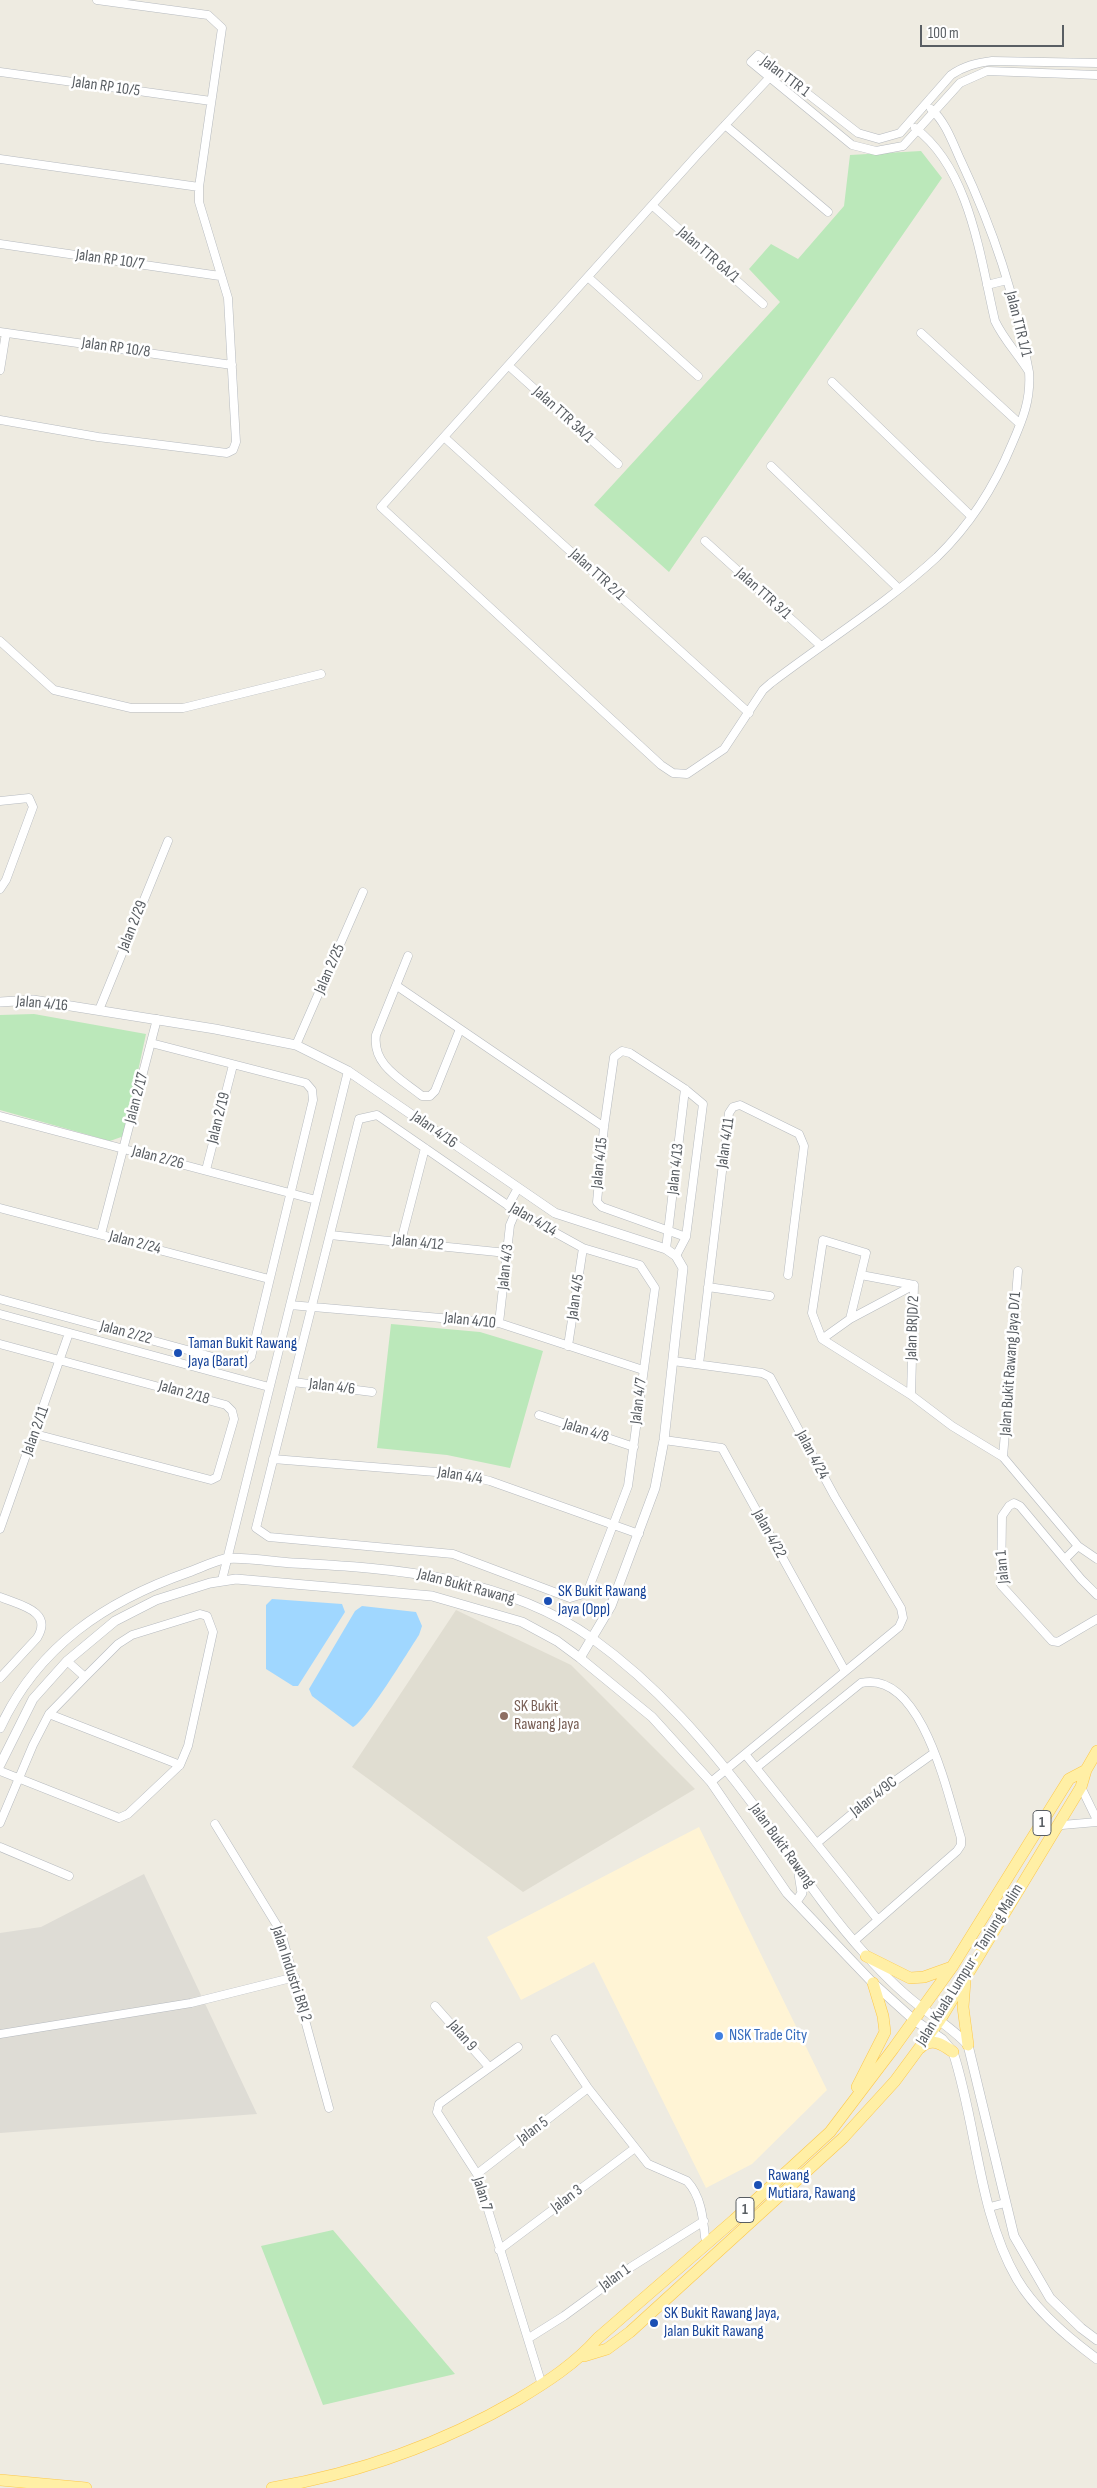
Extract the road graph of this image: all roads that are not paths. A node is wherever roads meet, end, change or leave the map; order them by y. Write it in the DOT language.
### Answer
graph roads {
  1 [pos="98,0"];
  2 [pos="1097,63"];
  3 [pos="0,72"];
  4 [pos="1097,75"];
  5 [pos="770,77"];
  6 [pos="211,102"];
  7 [pos="926,104"];
  8 [pos="934,112"];
  9 [pos="910,124"];
  10 [pos="725,125"];
  11 [pos="918,130"];
  12 [pos="0,159"];
  13 [pos="968,177"];
  14 [pos="957,183"];
  15 [pos="199,187"];
  16 [pos="653,206"];
  17 [pos="828,212"];
  18 [pos="0,244"];
  19 [pos="220,276"];
  20 [pos="589,278"];
  21 [pos="1008,280"];
  22 [pos="987,285"];
  23 [pos="763,304"];
  24 [pos="3,332"];
  25 [pos="921,333"];
  26 [pos="232,365"];
  27 [pos="509,366"];
  28 [pos="0,370"];
  29 [pos="1029,372"];
  30 [pos="698,376"];
  31 [pos="832,382"];
  32 [pos="0,420"];
  33 [pos="1020,424"];
  34 [pos="444,437"];
  35 [pos="618,464"];
  36 [pos="771,466"];
  37 [pos="971,516"];
  38 [pos="705,542"];
  39 [pos="898,588"];
  40 [pos="0,641"];
  41 [pos="820,646"];
  42 [pos="322,674"];
  43 [pos="749,713"];
  44 [pos="0,801"];
  45 [pos="168,841"];
  46 [pos="0,890"];
  47 [pos="364,892"];
  48 [pos="408,956"];
  49 [pos="396,986"];
  50 [pos="0,1002"];
  51 [pos="98,1010"];
  52 [pos="157,1020"];
  53 [pos="460,1029"];
  54 [pos="151,1044"];
  55 [pos="296,1045"];
  56 [pos="233,1065"];
  57 [pos="348,1071"];
  58 [pos="684,1089"];
  59 [pos="0,1116"];
  60 [pos="604,1127"];
  61 [pos="123,1148"];
  62 [pos="425,1148"];
  63 [pos="206,1170"];
  64 [pos="518,1188"];
  65 [pos="290,1192"];
  66 [pos="316,1200"];
  67 [pos="508,1206"];
  68 [pos="0,1208"];
  69 [pos="516,1211"];
  70 [pos="669,1231"];
  71 [pos="101,1234"];
  72 [pos="330,1235"];
  73 [pos="686,1237"];
  74 [pos="401,1241"];
  75 [pos="583,1248"];
  76 [pos="666,1249"];
  77 [pos="507,1253"];
  78 [pos="676,1256"];
  79 [pos="1018,1270"];
  80 [pos="788,1275"];
  81 [pos="861,1275"];
  82 [pos="648,1276"];
  83 [pos="269,1279"];
  84 [pos="914,1285"];
  85 [pos="708,1287"];
  86 [pos="770,1296"];
  87 [pos="0,1299"];
  88 [pos="290,1305"];
  89 [pos="311,1307"];
  90 [pos="0,1314"];
  91 [pos="850,1319"];
  92 [pos="499,1323"];
  93 [pos="69,1333"];
  94 [pos="822,1339"];
  95 [pos="0,1344"];
  96 [pos="568,1346"];
  97 [pos="61,1360"];
  98 [pos="673,1361"];
  99 [pos="699,1364"];
  100 [pos="643,1370"];
  101 [pos="293,1382"];
  102 [pos="269,1387"];
  103 [pos="372,1392"];
  104 [pos="910,1395"];
  105 [pos="539,1416"];
  106 [pos="35,1434"];
  107 [pos="664,1440"];
  108 [pos="634,1446"];
  109 [pos="1004,1457"];
  110 [pos="273,1460"];
  111 [pos="614,1525"];
  112 [pos="0,1529"];
  113 [pos="639,1534"];
  114 [pos="1078,1546"];
  115 [pos="227,1558"];
  116 [pos="1065,1559"];
  117 [pos="1097,1559"];
  118 [pos="222,1580"];
  119 [pos="1097,1595"];
  120 [pos="0,1597"];
  121 [pos="1097,1619"];
  122 [pos="594,1639"];
  123 [pos="580,1658"];
  124 [pos="67,1661"];
  125 [pos="845,1671"];
  126 [pos="84,1677"];
  127 [pos="0,1678"];
  128 [pos="49,1714"];
  129 [pos="0,1728"];
  130 [pos="1097,1751"];
  131 [pos="934,1753"];
  132 [pos="745,1754"];
  133 [pos="0,1765"];
  134 [pos="180,1765"];
  135 [pos="756,1768"];
  136 [pos="0,1770"];
  137 [pos="726,1770"];
  138 [pos="1086,1770"];
  139 [pos="19,1779"];
  140 [pos="711,1782"];
  141 [pos="1081,1787"];
  142 [pos="1097,1821"];
  143 [pos="0,1823"];
  144 [pos="215,1824"];
  145 [pos="1055,1829"];
  146 [pos="816,1843"];
  147 [pos="0,1847"];
  148 [pos="796,1867"];
  149 [pos="69,1876"];
  150 [pos="796,1902"];
  151 [pos="878,1920"];
  152 [pos="854,1941"];
  153 [pos="866,1956"];
  154 [pos="952,1967"];
  155 [pos="967,1972"];
  156 [pos="294,1977"];
  157 [pos="872,1983"];
  158 [pos="435,2006"];
  159 [pos="922,2008"];
  160 [pos="914,2020"];
  161 [pos="940,2020"];
  162 [pos="930,2032"];
  163 [pos="0,2034"];
  164 [pos="555,2039"];
  165 [pos="968,2044"];
  166 [pos="518,2047"];
  167 [pos="915,2052"];
  168 [pos="953,2052"];
  169 [pos="490,2067"];
  170 [pos="588,2088"];
  171 [pos="329,2108"];
  172 [pos="830,2132"];
  173 [pos="635,2148"];
  174 [pos="477,2174"];
  175 [pos="1006,2203"];
  176 [pos="990,2207"];
  177 [pos="704,2221"];
  178 [pos="705,2237"];
  179 [pos="499,2250"];
  180 [pos="529,2338"];
  181 [pos="1097,2340"];
  182 [pos="582,2356"];
  183 [pos="1097,2359"];
  184 [pos="542,2385"];
  185 [pos="0,2480"];
  186 [pos="86,2488"];
  187 [pos="272,2488"];
  1 -- 6 [label="street"];
  2 -- 7 [label="street, Jalan TTR 1"];
  3 -- 6 [label="street, Jalan RP 10/5"];
  4 -- 8 [label="street, Jalan TTR 1"];
  5 -- 9 [label="street, Jalan TTR 1"];
  5 -- 10 [label="street"];
  5 -- 11 [label="street, Jalan TTR 1"];
  6 -- 15 [label="street"];
  7 -- 8 [label="street, Jalan TTR 1/1"];
  7 -- 9 [label="street, Jalan TTR 1"];
  8 -- 11 [label="street, Jalan TTR 1"];
  8 -- 13 [label="street, Jalan TTR 1/1"];
  9 -- 11 [label="street, Jalan TTR 1/1"];
  10 -- 16 [label="street"];
  10 -- 17 [label="street"];
  11 -- 14 [label="street, Jalan TTR 1/1"];
  12 -- 15 [label="street"];
  13 -- 14 [label="street"];
  13 -- 21 [label="street, Jalan TTR 1/1"];
  14 -- 22 [label="street, Jalan TTR 1/1"];
  15 -- 19 [label="street"];
  16 -- 20 [label="street"];
  16 -- 23 [label="street, Jalan TTR 6A/1"];
  18 -- 19 [label="street, Jalan RP 10/7"];
  19 -- 26 [label="street"];
  20 -- 27 [label="street"];
  20 -- 30 [label="street"];
  21 -- 22 [label="street"];
  21 -- 29 [label="street, Jalan TTR 1/1"];
  22 -- 29 [label="street, Jalan TTR 1/1"];
  24 -- 26 [label="street, Jalan RP 10/8"];
  24 -- 28 [label="street"];
  25 -- 33 [label="street"];
  26 -- 32 [label="street"];
  27 -- 34 [label="street"];
  27 -- 35 [label="street, Jalan TTR 3A/1"];
  29 -- 33 [label="street"];
  31 -- 37 [label="street"];
  33 -- 37 [label="street"];
  34 -- 43 [label="street, Jalan TTR 2/1"];
  34 -- 43 [label="street"];
  36 -- 39 [label="street"];
  37 -- 39 [label="street"];
  38 -- 41 [label="street, Jalan TTR 3/1"];
  39 -- 41 [label="street"];
  40 -- 42 [label="street"];
  41 -- 43 [label="street"];
  44 -- 46 [label="street"];
  45 -- 51 [label="street, Jalan 2/29"];
  47 -- 55 [label="street, Jalan 2/25"];
  48 -- 49 [label="street"];
  49 -- 53 [label="street"];
  49 -- 53 [label="street"];
  50 -- 51 [label="street, Jalan 4/16"];
  51 -- 52 [label="street, Jalan 4/16"];
  52 -- 54 [label="street, Jalan 2/17"];
  52 -- 55 [label="street, Jalan 4/16"];
  53 -- 60 [label="street"];
  54 -- 56 [label="street"];
  54 -- 61 [label="street, Jalan 2/17"];
  55 -- 57 [label="street, Jalan 4/16"];
  56 -- 63 [label="street, Jalan 2/19"];
  56 -- 65 [label="street"];
  57 -- 64 [label="street, Jalan 4/16"];
  57 -- 66 [label="street"];
  58 -- 60 [label="street, Jalan 4/15"];
  58 -- 70 [label="street, Jalan 4/13"];
  58 -- 73 [label="street"];
  59 -- 61 [label="street, Jalan 2/26"];
  60 -- 70 [label="street, Jalan 4/15"];
  61 -- 63 [label="street, Jalan 2/26"];
  61 -- 71 [label="street, Jalan 2/17"];
  62 -- 67 [label="street, Jalan 4/14"];
  62 -- 72 [label="street, Jalan 4/14"];
  62 -- 74 [label="street"];
  63 -- 65 [label="street, Jalan 2/26"];
  64 -- 67 [label="street"];
  64 -- 76 [label="street, Jalan 4/16"];
  65 -- 66 [label="street, Jalan 2/26"];
  65 -- 83 [label="street"];
  66 -- 88 [label="street"];
  67 -- 69 [label="street, Jalan 4/14"];
  68 -- 71 [label="street, Jalan 2/24"];
  69 -- 75 [label="street, Jalan 4/14"];
  69 -- 77 [label="street, Jalan 4/3"];
  70 -- 73 [label="street, Jalan 4/15"];
  70 -- 76 [label="street, Jalan 4/13"];
  71 -- 83 [label="street, Jalan 2/24"];
  72 -- 74 [label="street, Jalan 4/12"];
  72 -- 89 [label="street"];
  73 -- 78 [label="street"];
  74 -- 77 [label="street, Jalan 4/12"];
  75 -- 82 [label="street, Jalan 4/14"];
  75 -- 96 [label="street, Jalan 4/5"];
  76 -- 78 [label="street, Jalan 4/16"];
  77 -- 92 [label="street, Jalan 4/3"];
  78 -- 98 [label="street"];
  79 -- 109 [label="street, Jalan Bukit Rawang Jaya D/1"];
  80 -- 85 [label="street, Jalan 4/11"];
  81 -- 84 [label="street, Jalan BRJD/2"];
  81 -- 91 [label="street"];
  81 -- 94 [label="street"];
  82 -- 100 [label="street, Jalan 4/7"];
  83 -- 87 [label="street, Jalan 2/22"];
  84 -- 91 [label="street"];
  84 -- 104 [label="street, Jalan BRJD/2"];
  85 -- 86 [label="street"];
  85 -- 99 [label="street, Jalan 4/11"];
  88 -- 89 [label="street, Jalan 4/10"];
  88 -- 102 [label="street"];
  89 -- 92 [label="street, Jalan 4/10"];
  89 -- 101 [label="street"];
  90 -- 93 [label="street"];
  91 -- 94 [label="street"];
  92 -- 96 [label="street, Jalan 4/10"];
  93 -- 97 [label="street, Jalan 2/11"];
  93 -- 102 [label="street"];
  94 -- 104 [label="street"];
  95 -- 97 [label="street, Jalan 2/18"];
  96 -- 100 [label="street, Jalan 4/10"];
  97 -- 106 [label="street, Jalan 2/11"];
  97 -- 106 [label="street, Jalan 2/18"];
  98 -- 99 [label="street, Jalan 4/24"];
  98 -- 107 [label="street"];
  99 -- 125 [label="street, Jalan 4/24"];
  100 -- 108 [label="street, Jalan 4/7"];
  101 -- 103 [label="street, Jalan 4/6"];
  101 -- 110 [label="street"];
  102 -- 115 [label="street"];
  104 -- 109 [label="street"];
  105 -- 108 [label="street, Jalan 4/8"];
  106 -- 112 [label="street, Jalan 2/11"];
  107 -- 113 [label="street"];
  107 -- 125 [label="street, Jalan 4/22"];
  108 -- 111 [label="street, Jalan 4/7"];
  109 -- 114 [label="street"];
  110 -- 111 [label="street, Jalan 4/4"];
  110 -- 111 [label="street, Jalan 4/7"];
  111 -- 113 [label="street, Jalan 4/4"];
  113 -- 122 [label="street"];
  114 -- 116 [label="street"];
  114 -- 117 [label="street"];
  115 -- 118 [label="street"];
  115 -- 122 [label="street, Jalan Bukit Rawang"];
  115 -- 129 [label="street, Jalan Bukit Rawang"];
  116 -- 119 [label="street, Jalan 1"];
  116 -- 121 [label="street, Jalan 1"];
  118 -- 123 [label="street, Jalan Bukit Rawang"];
  118 -- 124 [label="street, Jalan Bukit Rawang"];
  120 -- 127 [label="street"];
  122 -- 123 [label="street"];
  122 -- 137 [label="street, Jalan Bukit Rawang"];
  123 -- 140 [label="street, Jalan Bukit Rawang"];
  124 -- 126 [label="street"];
  124 -- 133 [label="street, Jalan Bukit Rawang"];
  125 -- 132 [label="street"];
  126 -- 128 [label="street"];
  126 -- 134 [label="street"];
  128 -- 134 [label="street"];
  128 -- 139 [label="street"];
  130 -- 138 [label="main road, Jalan Kuala Lumpur - Tanjung Malim / 1"];
  131 -- 135 [label="street"];
  131 -- 146 [label="street, Jalan 4/9C"];
  131 -- 151 [label="street"];
  132 -- 135 [label="street"];
  132 -- 137 [label="street"];
  134 -- 139 [label="street"];
  135 -- 146 [label="street"];
  136 -- 139 [label="street"];
  137 -- 140 [label="street"];
  137 -- 148 [label="street, Jalan Bukit Rawang"];
  138 -- 141 [label="main road, Jalan Kuala Lumpur - Tanjung Malim / 1"];
  138 -- 154 [label="main road, Jalan Kuala Lumpur - Tanjung Malim / 1"];
  139 -- 143 [label="street"];
  140 -- 150 [label="street, Jalan Bukit Rawang"];
  141 -- 142 [label="street"];
  141 -- 145 [label="main road, Jalan Kuala Lumpur - Tanjung Malim / 1"];
  142 -- 145 [label="street"];
  144 -- 156 [label="street, Jalan Industri BRJ 2"];
  145 -- 155 [label="main road, Jalan Kuala Lumpur - Tanjung Malim / 1"];
  146 -- 151 [label="street"];
  147 -- 149 [label="street"];
  148 -- 150 [label="street"];
  148 -- 152 [label="street, Jalan Bukit Rawang"];
  150 -- 157 [label="street, Jalan Bukit Rawang"];
  151 -- 152 [label="street"];
  152 -- 153 [label="street, Jalan Bukit Rawang"];
  153 -- 154 [label="main road"];
  153 -- 159 [label="street, Jalan Bukit Rawang"];
  154 -- 159 [label="main road, Jalan Kuala Lumpur - Tanjung Malim / 1"];
  155 -- 161 [label="main road, Jalan Kuala Lumpur - Tanjung Malim / 1"];
  155 -- 165 [label="main road"];
  156 -- 163 [label="street"];
  156 -- 171 [label="street, Jalan Industri BRJ 2"];
  157 -- 160 [label="street, Jalan Bukit Rawang"];
  157 -- 172 [label="main road"];
  158 -- 169 [label="street, Jalan 9"];
  159 -- 160 [label="main road, Jalan Kuala Lumpur - Tanjung Malim / 1"];
  159 -- 161 [label="street, Jalan Bukit Rawang"];
  160 -- 162 [label="street, Jalan Bukit Rawang"];
  160 -- 172 [label="main road, Jalan Kuala Lumpur - Tanjung Malim / 1"];
  161 -- 162 [label="main road, Jalan Kuala Lumpur - Tanjung Malim / 1"];
  161 -- 165 [label="street, Jalan Bukit Rawang"];
  162 -- 167 [label="main road, Jalan Kuala Lumpur - Tanjung Malim / 1"];
  162 -- 168 [label="street, Jalan Bukit Rawang"];
  164 -- 170 [label="street"];
  165 -- 175 [label="street"];
  166 -- 169 [label="street, Jalan 7"];
  167 -- 168 [label="main road"];
  167 -- 182 [label="main road, Jalan Kuala Lumpur - Tanjung Malim / 1"];
  168 -- 176 [label="street"];
  169 -- 174 [label="street, Jalan 7"];
  170 -- 173 [label="street"];
  170 -- 174 [label="street, Jalan 5"];
  172 -- 182 [label="main road, Jalan Kuala Lumpur - Tanjung Malim / 1"];
  173 -- 177 [label="street"];
  173 -- 179 [label="street, Jalan 3"];
  174 -- 179 [label="street, Jalan 7"];
  175 -- 176 [label="street"];
  175 -- 181 [label="street"];
  176 -- 183 [label="street"];
  177 -- 178 [label="street"];
  177 -- 180 [label="street, Jalan 1"];
  179 -- 180 [label="street, Jalan 7"];
  180 -- 184 [label="street, Jalan 7"];
  182 -- 184 [label="main road, Jalan Kuala Lumpur - Tanjung Malim / 1"];
  184 -- 187 [label="main road, Jalan Kuala Lumpur - Tanjung Malim / 1"];
  185 -- 186 [label="main road"];
}
